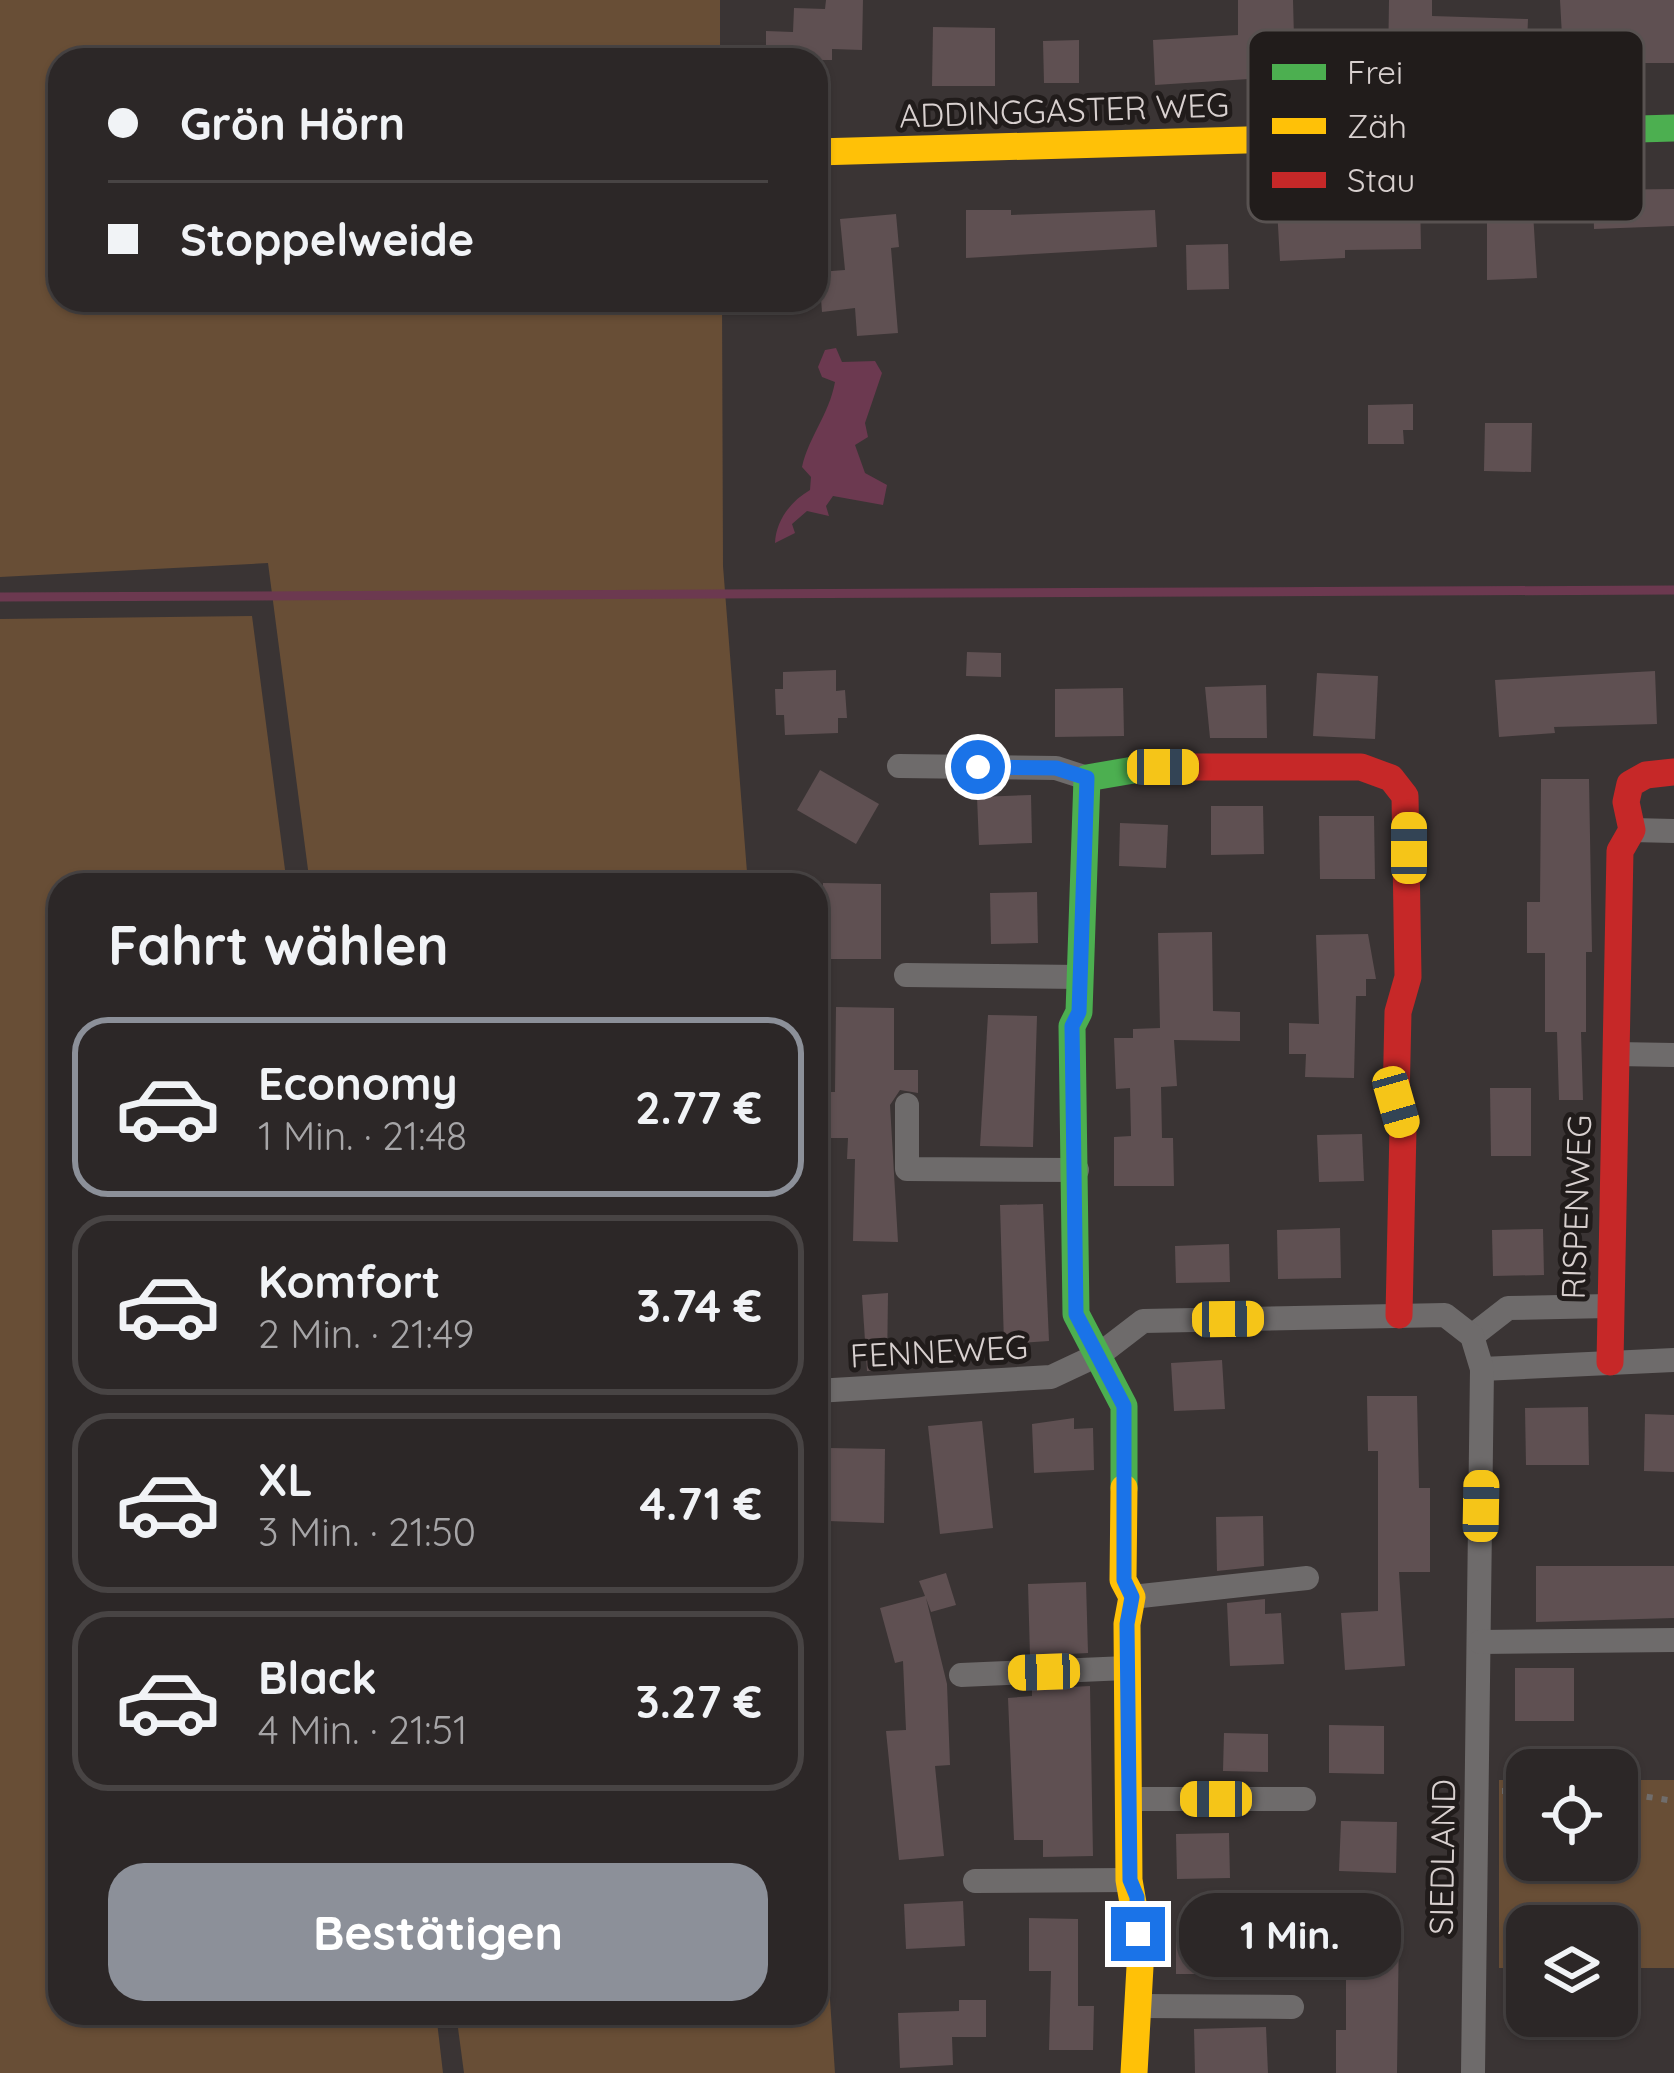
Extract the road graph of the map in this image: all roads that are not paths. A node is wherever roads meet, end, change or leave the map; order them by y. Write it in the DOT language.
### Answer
graph roads {
  1 [pos="1674,128"];
  2 [pos="1644,129"];
  3 [pos="1248,140"];
  4 [pos="828,152"];
  5 [pos="899,766"];
  6 [pos="1674,772"];
  7 [pos="1087,778"];
  8 [pos="1632,830"];
  9 [pos="1674,831"];
  10 [pos="906,975"];
  11 [pos="1080,977"];
  12 [pos="1616,1054"];
  13 [pos="1674,1055"];
  14 [pos="907,1105"];
  15 [pos="1077,1170"];
  16 [pos="1609,1306"];
  17 [pos="1399,1315"];
  18 [pos="1472,1336"];
  19 [pos="1100,1354"];
  20 [pos="1674,1360"];
  21 [pos="1610,1362"];
  22 [pos="1482,1370"];
  23 [pos="828,1390"];
  24 [pos="1307,1579"];
  25 [pos="1132,1597"];
  26 [pos="1674,1640"];
  27 [pos="1480,1642"];
  28 [pos="1127,1668"];
  29 [pos="961,1675"];
  30 [pos="1129,1799"];
  31 [pos="1304,1799"];
  32 [pos="1130,1880"];
  33 [pos="975,1881"];
  34 [pos="1139,2006"];
  35 [pos="1292,2007"];
  36 [pos="1134,2073"];
  37 [pos="1473,2073"];
  1 -- 2 [label="street, ADDINGGASTER WEG"];
  3 -- 4 [label="street, ADDINGGASTER WEG"];
  5 -- 7 [label="street"];
  6 -- 8 [label="street, RISPENWEG"];
  7 -- 11 [label="street"];
  7 -- 17 [label="street"];
  8 -- 9 [label="street"];
  8 -- 12 [label="street, RISPENWEG"];
  10 -- 11 [label="street"];
  11 -- 15 [label="street"];
  12 -- 13 [label="street"];
  12 -- 16 [label="street, RISPENWEG"];
  14 -- 15 [label="street"];
  15 -- 19 [label="street"];
  16 -- 18 [label="street"];
  16 -- 21 [label="street, RISPENWEG"];
  17 -- 18 [label="street, FENNEWEG"];
  17 -- 19 [label="street, FENNEWEG"];
  18 -- 22 [label="street, SIEDLAND"];
  19 -- 23 [label="street, FENNEWEG"];
  19 -- 25 [label="street"];
  20 -- 21 [label="street"];
  21 -- 22 [label="street"];
  22 -- 27 [label="street, SIEDLAND"];
  24 -- 25 [label="street"];
  25 -- 28 [label="street"];
  26 -- 27 [label="street"];
  27 -- 37 [label="street, SIEDLAND"];
  28 -- 29 [label="street"];
  28 -- 30 [label="street"];
  30 -- 31 [label="street"];
  30 -- 32 [label="street"];
  32 -- 33 [label="street"];
  32 -- 34 [label="street"];
  34 -- 35 [label="street"];
  34 -- 36 [label="street"];
}
